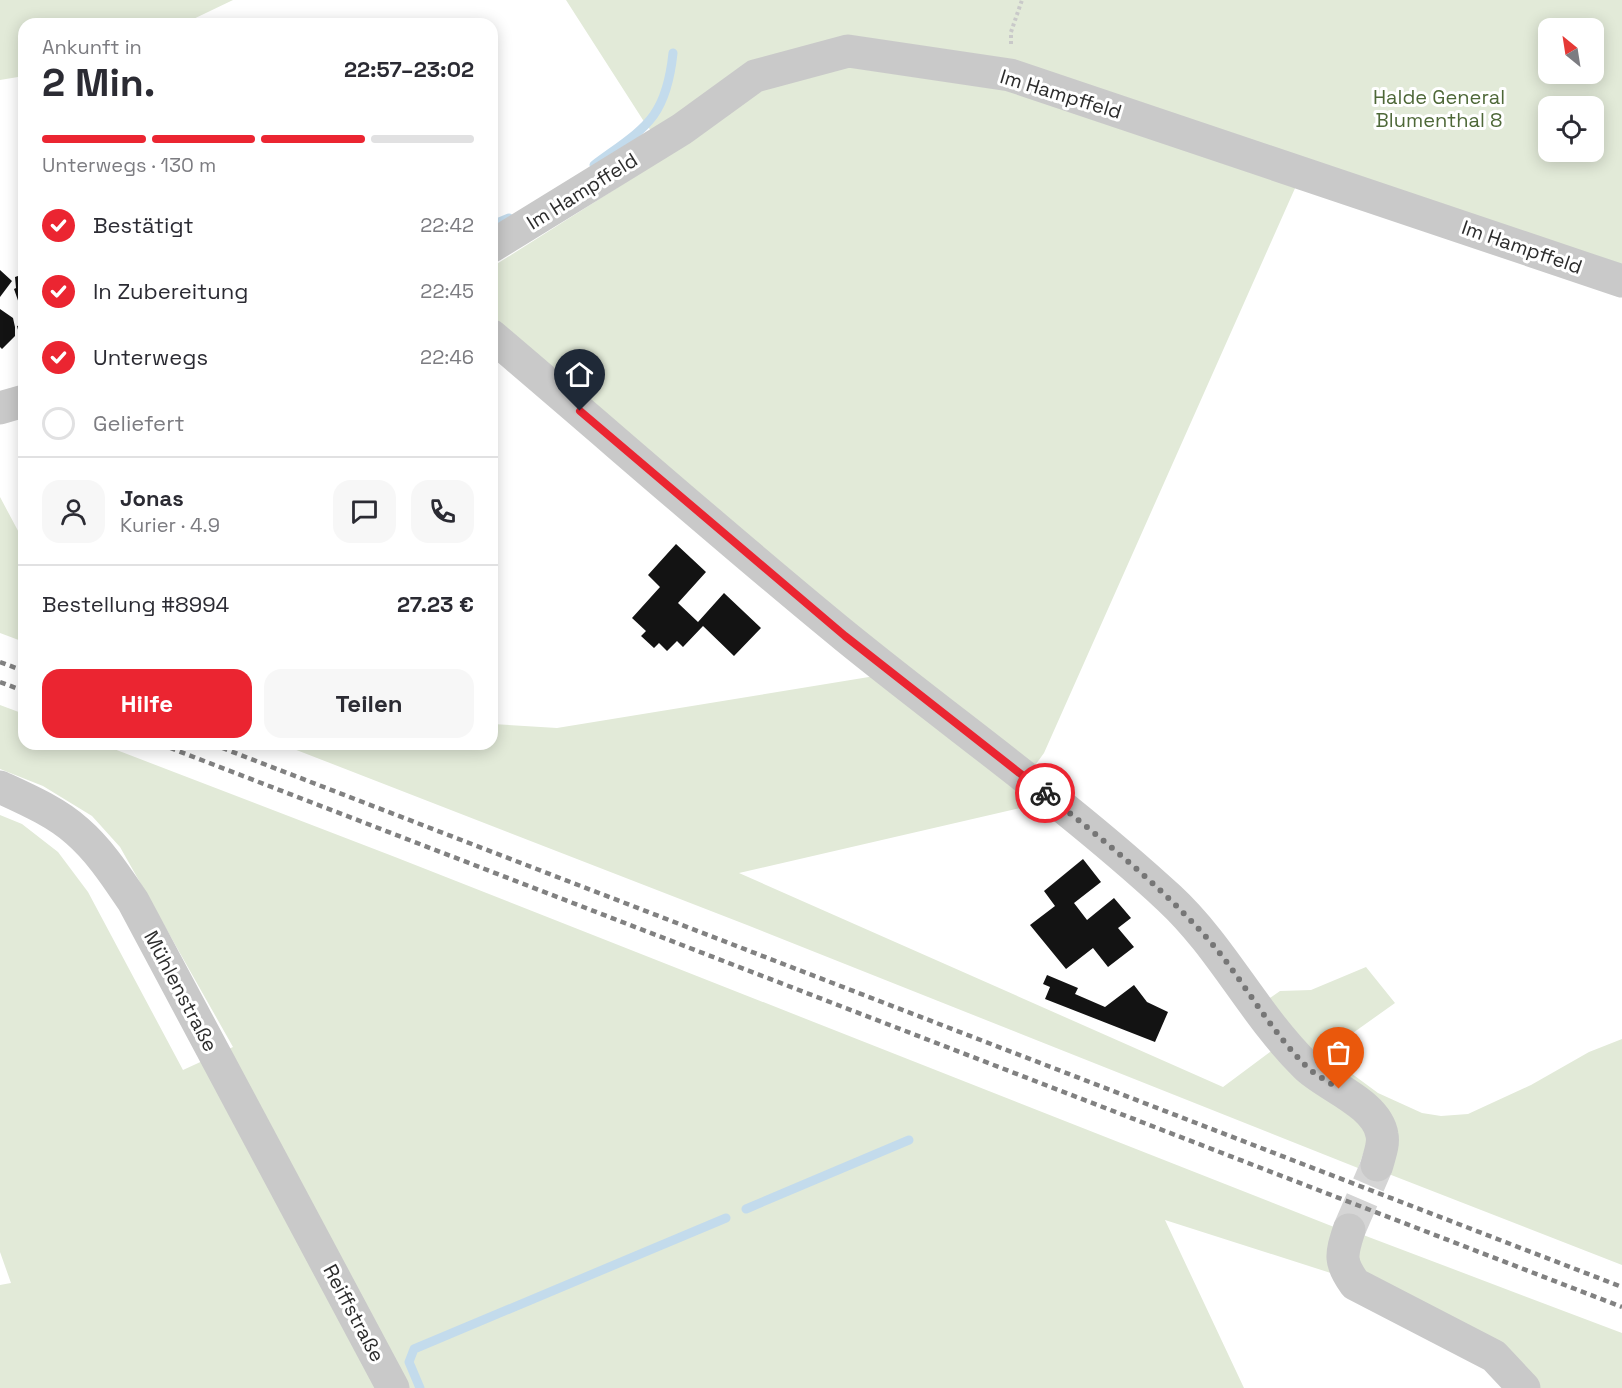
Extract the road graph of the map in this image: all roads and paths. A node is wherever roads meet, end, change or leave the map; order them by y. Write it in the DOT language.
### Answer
graph roads {
  1 [pos="1022,0"];
  2 [pos="1010,75"];
  3 [pos="498,242"];
  4 [pos="1622,281"];
  5 [pos="498,341"];
  6 [pos="18,403"];
  7 [pos="0,408"];
  8 [pos="0,787"];
  9 [pos="1377,1165"];
  10 [pos="1349,1230"];
  11 [pos="314,1239"];
  12 [pos="393,1388"];
  13 [pos="1524,1388"];
  1 -- 2 [label="path"];
  2 -- 3 [label="street, Im Hampffeld"];
  2 -- 4 [label="street, Im Hampffeld"];
  5 -- 9 [label="street"];
  6 -- 7 [label="street"];
  8 -- 11 [label="street, Mühlenstraße"];
  10 -- 13 [label="street"];
  11 -- 12 [label="street, Reiffstraße"];
}
